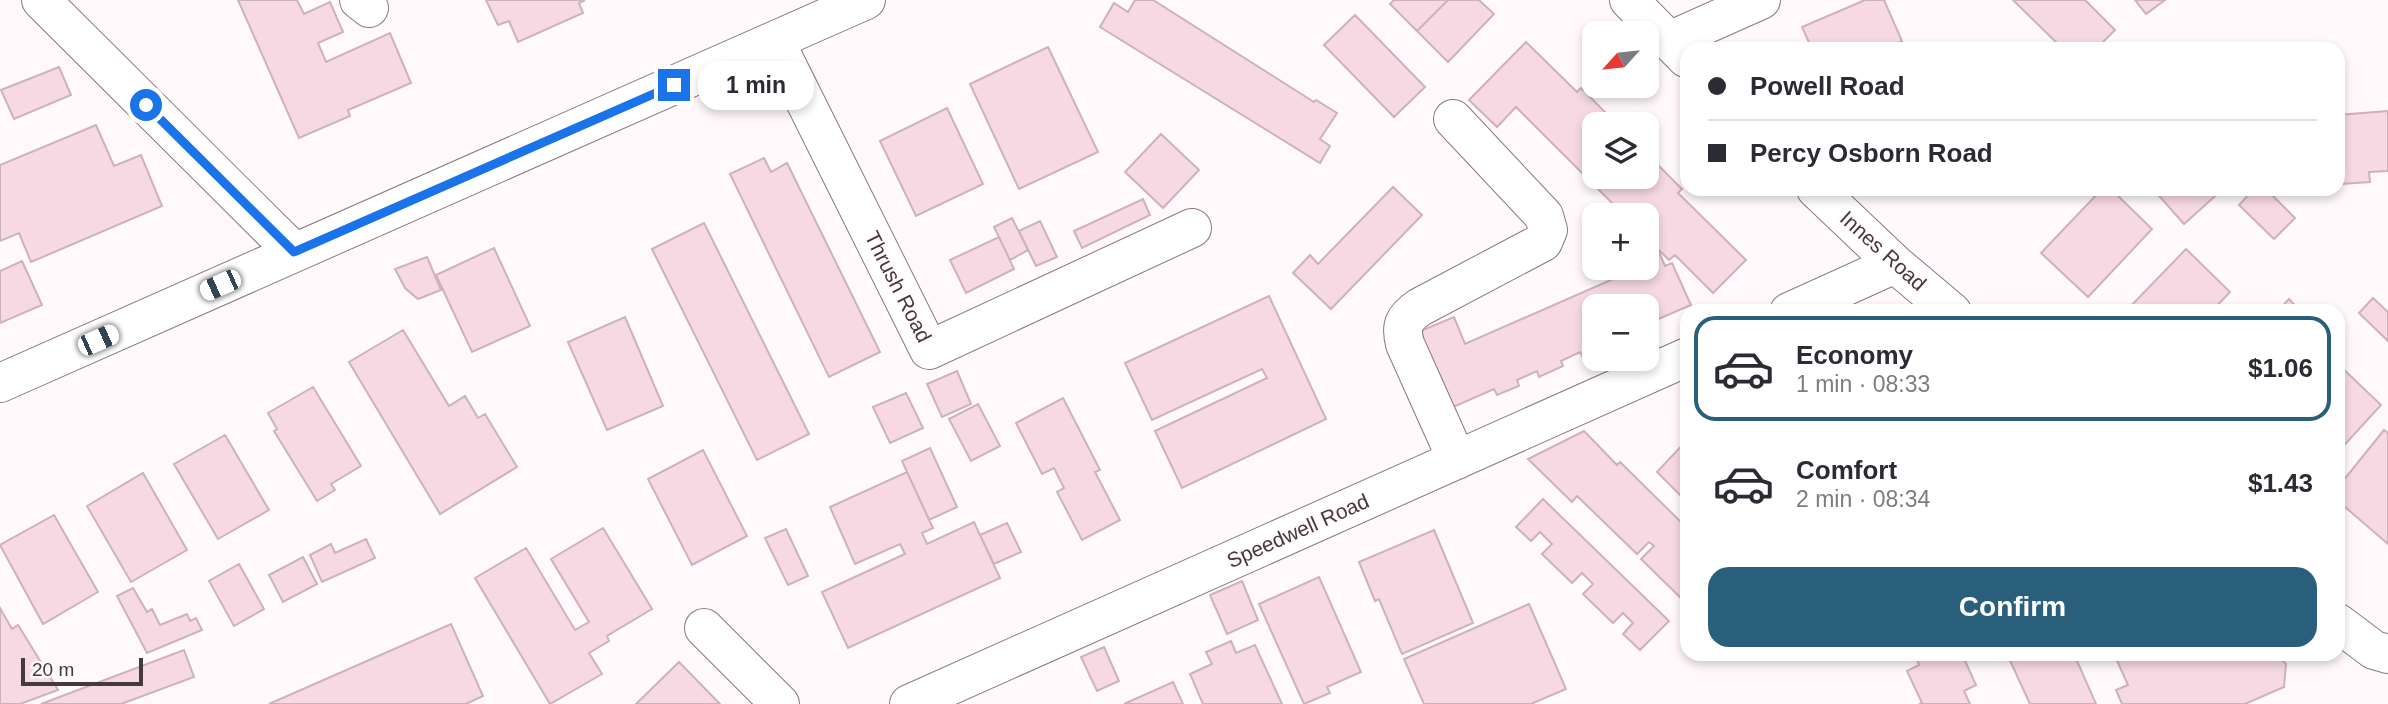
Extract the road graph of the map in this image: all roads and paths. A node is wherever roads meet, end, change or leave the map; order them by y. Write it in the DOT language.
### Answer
graph roads {
  1 [pos="866,0"];
  2 [pos="1629,0"];
  3 [pos="1761,0"];
  4 [pos="59,4"];
  5 [pos="775,41"];
  6 [pos="1691,42"];
  7 [pos="1678,50"];
  8 [pos="1452,119"];
  9 [pos="1823,196"];
  10 [pos="1192,228"];
  11 [pos="294,252"];
  12 [pos="1895,264"];
  13 [pos="1807,304"];
  14 [pos="1942,304"];
  15 [pos="1680,360"];
  16 [pos="0,383"];
  17 [pos="1457,460"];
  18 [pos="704,628"];
  19 [pos="2345,628"];
  20 [pos="2388,654"];
  21 [pos="779,704"];
  22 [pos="909,704"];
  1 -- 5 [label="street"];
  2 -- 7 [label="street"];
  3 -- 6 [label="street"];
  4 -- 11 [label="street"];
  5 -- 10 [label="street, Thrush Road"];
  5 -- 11 [label="street"];
  8 -- 17 [label="street"];
  9 -- 12 [label="street, Innes Road"];
  11 -- 16 [label="street"];
  12 -- 13 [label="street"];
  12 -- 14 [label="street, Innes Road"];
  15 -- 17 [label="street, Speedwell Road"];
  17 -- 22 [label="street, Speedwell Road"];
  18 -- 21 [label="street"];
  19 -- 20 [label="street"];
}
